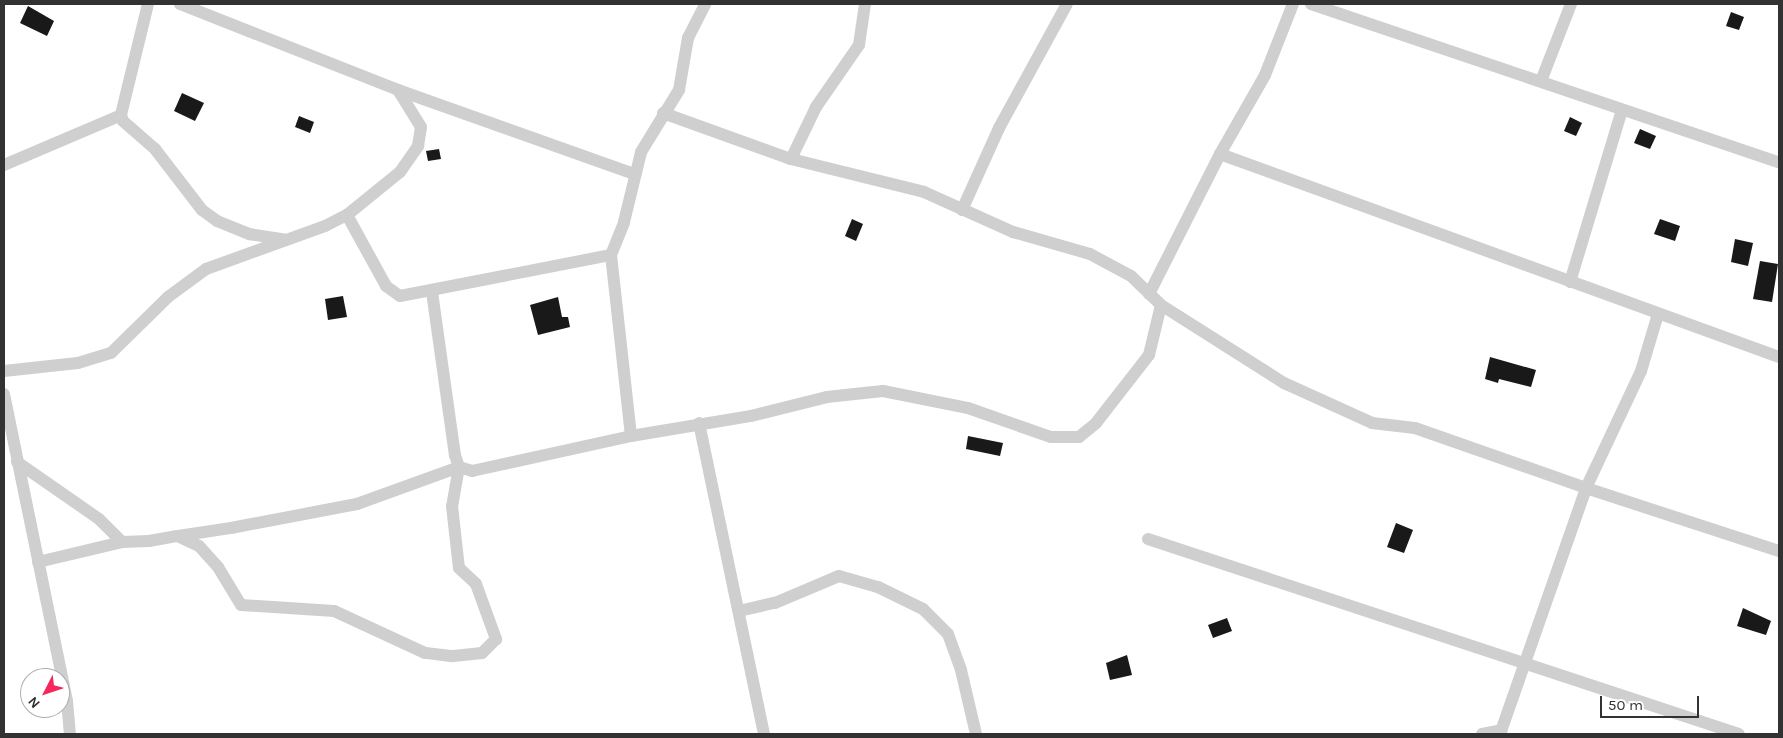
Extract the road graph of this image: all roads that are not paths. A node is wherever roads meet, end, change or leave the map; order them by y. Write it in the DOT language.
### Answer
graph roads {
  1 [pos="148,4"];
  2 [pos="180,4"];
  3 [pos="705,4"];
  4 [pos="865,4"];
  5 [pos="1067,4"];
  6 [pos="1293,4"];
  7 [pos="1311,4"];
  8 [pos="1571,4"];
  9 [pos="1541,81"];
  10 [pos="398,90"];
  11 [pos="1622,110"];
  12 [pos="663,113"];
  13 [pos="121,115"];
  14 [pos="1220,154"];
  15 [pos="791,159"];
  16 [pos="1779,162"];
  17 [pos="4,165"];
  18 [pos="634,174"];
  19 [pos="962,210"];
  20 [pos="347,214"];
  21 [pos="289,240"];
  22 [pos="611,255"];
  23 [pos="1570,282"];
  24 [pos="432,292"];
  25 [pos="1149,294"];
  26 [pos="1161,305"];
  27 [pos="1658,314"];
  28 [pos="1779,357"];
  29 [pos="4,371"];
  30 [pos="4,394"];
  31 [pos="699,423"];
  32 [pos="631,436"];
  33 [pos="18,462"];
  34 [pos="459,467"];
  35 [pos="1586,488"];
  36 [pos="178,536"];
  37 [pos="1148,539"];
  38 [pos="122,542"];
  39 [pos="1779,551"];
  40 [pos="38,562"];
  41 [pos="738,611"];
  42 [pos="1524,664"];
  43 [pos="1501,732"];
  44 [pos="70,734"];
  45 [pos="764,734"];
  46 [pos="976,734"];
  47 [pos="1482,734"];
  48 [pos="1739,734"];
  1 -- 13 [label="street"];
  2 -- 10 [label="street"];
  3 -- 12 [label="street"];
  4 -- 15 [label="street"];
  5 -- 19 [label="street"];
  6 -- 14 [label="street"];
  7 -- 9 [label="street"];
  8 -- 9 [label="street"];
  9 -- 11 [label="street"];
  10 -- 18 [label="street"];
  10 -- 20 [label="street"];
  11 -- 16 [label="street"];
  11 -- 23 [label="street"];
  12 -- 15 [label="street"];
  12 -- 18 [label="street"];
  13 -- 17 [label="street"];
  13 -- 21 [label="street"];
  14 -- 23 [label="street"];
  14 -- 25 [label="street"];
  15 -- 19 [label="street"];
  18 -- 22 [label="street"];
  19 -- 25 [label="street"];
  20 -- 21 [label="street"];
  20 -- 24 [label="street"];
  21 -- 29 [label="street"];
  22 -- 24 [label="street"];
  22 -- 32 [label="street"];
  23 -- 27 [label="street"];
  24 -- 34 [label="street"];
  25 -- 26 [label="street"];
  26 -- 31 [label="street"];
  26 -- 35 [label="street"];
  27 -- 28 [label="street"];
  27 -- 35 [label="street"];
  30 -- 33 [label="street"];
  31 -- 32 [label="street"];
  31 -- 41 [label="street"];
  32 -- 34 [label="street"];
  33 -- 38 [label="street"];
  33 -- 40 [label="street"];
  34 -- 36 [label="street"];
  34 -- 36 [label="street"];
  35 -- 39 [label="street"];
  35 -- 42 [label="street"];
  36 -- 38 [label="street"];
  37 -- 42 [label="street"];
  38 -- 40 [label="street"];
  40 -- 44 [label="street"];
  41 -- 45 [label="street"];
  41 -- 46 [label="street"];
  42 -- 43 [label="street"];
  42 -- 48 [label="street"];
  43 -- 47 [label="street"];
}
